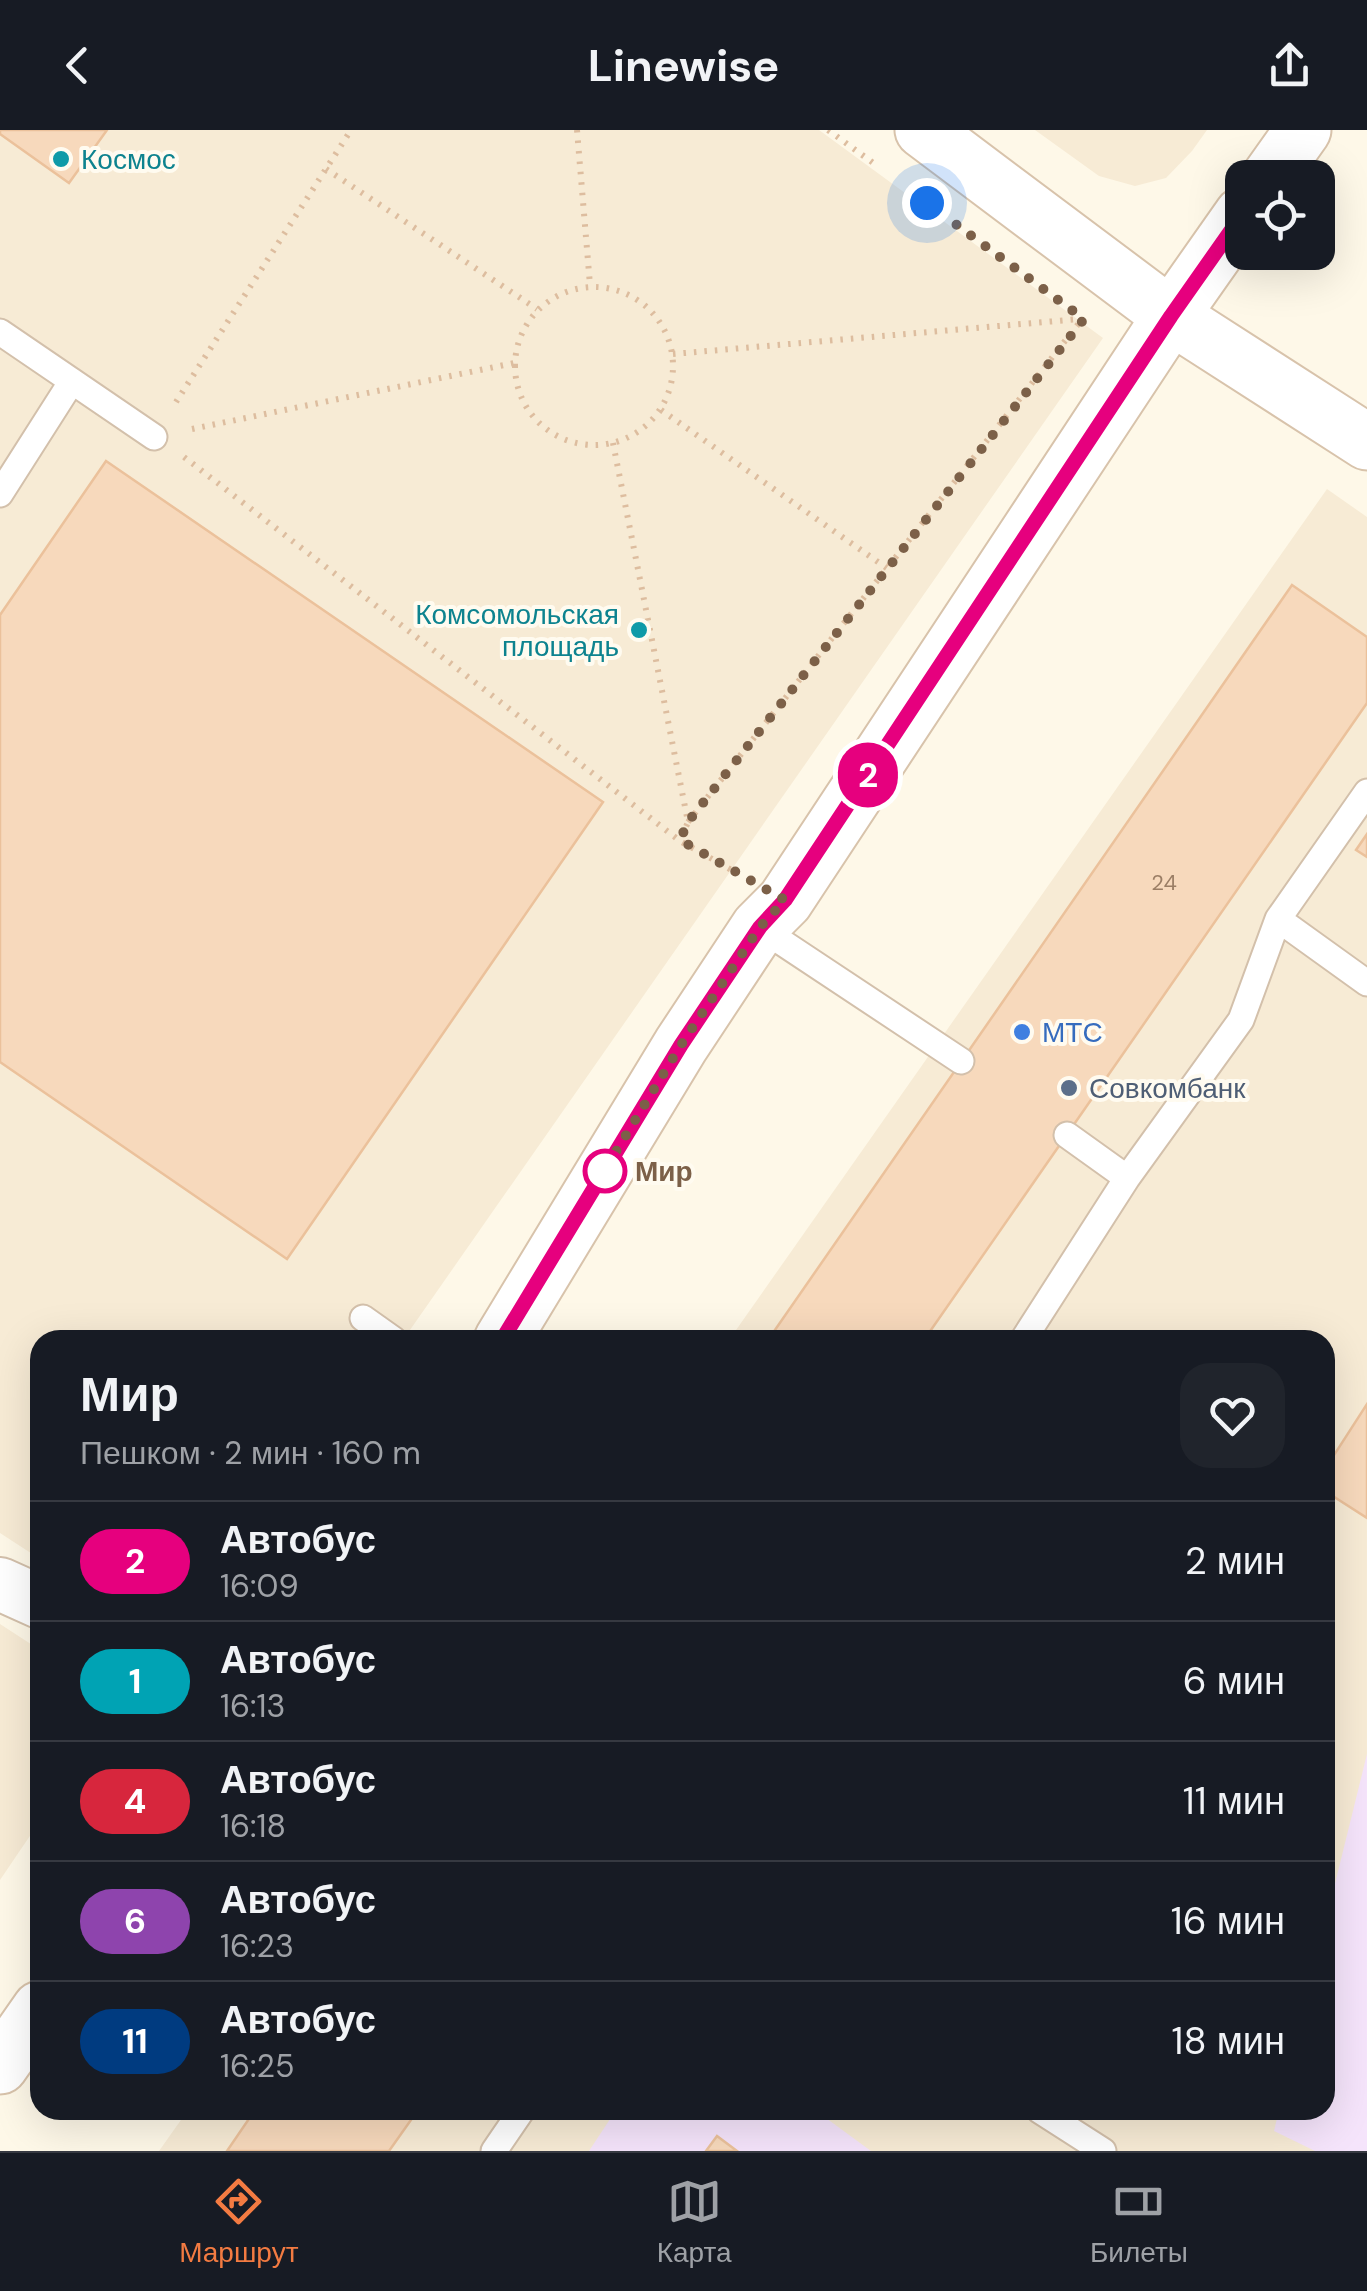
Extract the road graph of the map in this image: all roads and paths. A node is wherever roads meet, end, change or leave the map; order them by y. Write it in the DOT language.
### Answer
graph roads {
  1 [pos="351,130"];
  2 [pos="577,130"];
  3 [pos="828,130"];
  4 [pos="923,130"];
  5 [pos="1303,130"];
  6 [pos="1282,160"];
  7 [pos="880,168"];
  8 [pos="326,169"];
  9 [pos="1225,240"];
  10 [pos="590,286"];
  11 [pos="1068,307"];
  12 [pos="537,310"];
  13 [pos="1171,316"];
  14 [pos="1084,319"];
  15 [pos="0,332"];
  16 [pos="673,354"];
  17 [pos="514,363"];
  18 [pos="72,382"];
  19 [pos="660,410"];
  20 [pos="154,437"];
  21 [pos="1367,442"];
  22 [pos="613,443"];
  23 [pos="0,494"];
  24 [pos="888,568"];
  25 [pos="1367,792"];
  26 [pos="688,822"];
  27 [pos="680,840"];
  28 [pos="772,914"];
  29 [pos="1278,919"];
  30 [pos="1367,983"];
  31 [pos="961,1061"];
  32 [pos="1067,1135"];
  33 [pos="1126,1178"];
  34 [pos="362,1318"];
  35 [pos="379,1330"];
  36 [pos="508,1330"];
  37 [pos="1029,1330"];
  38 [pos="30,2024"];
  39 [pos="0,2066"];
  40 [pos="515,2120"];
  41 [pos="1055,2120"];
  42 [pos="494,2151"];
  43 [pos="1103,2151"];
  1 -- 8 [label="path"];
  2 -- 10 [label="path"];
  3 -- 7 [label="path"];
  4 -- 13 [label="main road"];
  5 -- 6 [label="main road"];
  8 -- 12 [label="path"];
  8 -- 20 [label="path"];
  9 -- 13 [label="main road"];
  10 -- 12 [label="path"];
  10 -- 16 [label="path"];
  11 -- 14 [label="path"];
  12 -- 17 [label="path"];
  13 -- 21 [label="main road"];
  13 -- 28 [label="main road"];
  14 -- 16 [label="path"];
  14 -- 24 [label="path"];
  15 -- 18 [label="lane"];
  16 -- 19 [label="path"];
  17 -- 20 [label="path"];
  17 -- 22 [label="path"];
  18 -- 20 [label="lane"];
  18 -- 23 [label="lane"];
  19 -- 22 [label="path"];
  19 -- 24 [label="path"];
  20 -- 27 [label="path"];
  22 -- 26 [label="path"];
  24 -- 26 [label="path"];
  25 -- 29 [label="lane"];
  26 -- 27 [label="path"];
  27 -- 28 [label="path"];
  28 -- 31 [label="lane"];
  28 -- 36 [label="main road"];
  29 -- 30 [label="lane"];
  29 -- 33 [label="lane"];
  32 -- 33 [label="lane"];
  33 -- 37 [label="lane"];
  34 -- 35 [label="lane"];
  38 -- 39 [label="main road"];
  40 -- 42 [label="lane"];
  41 -- 43 [label="lane"];
}
